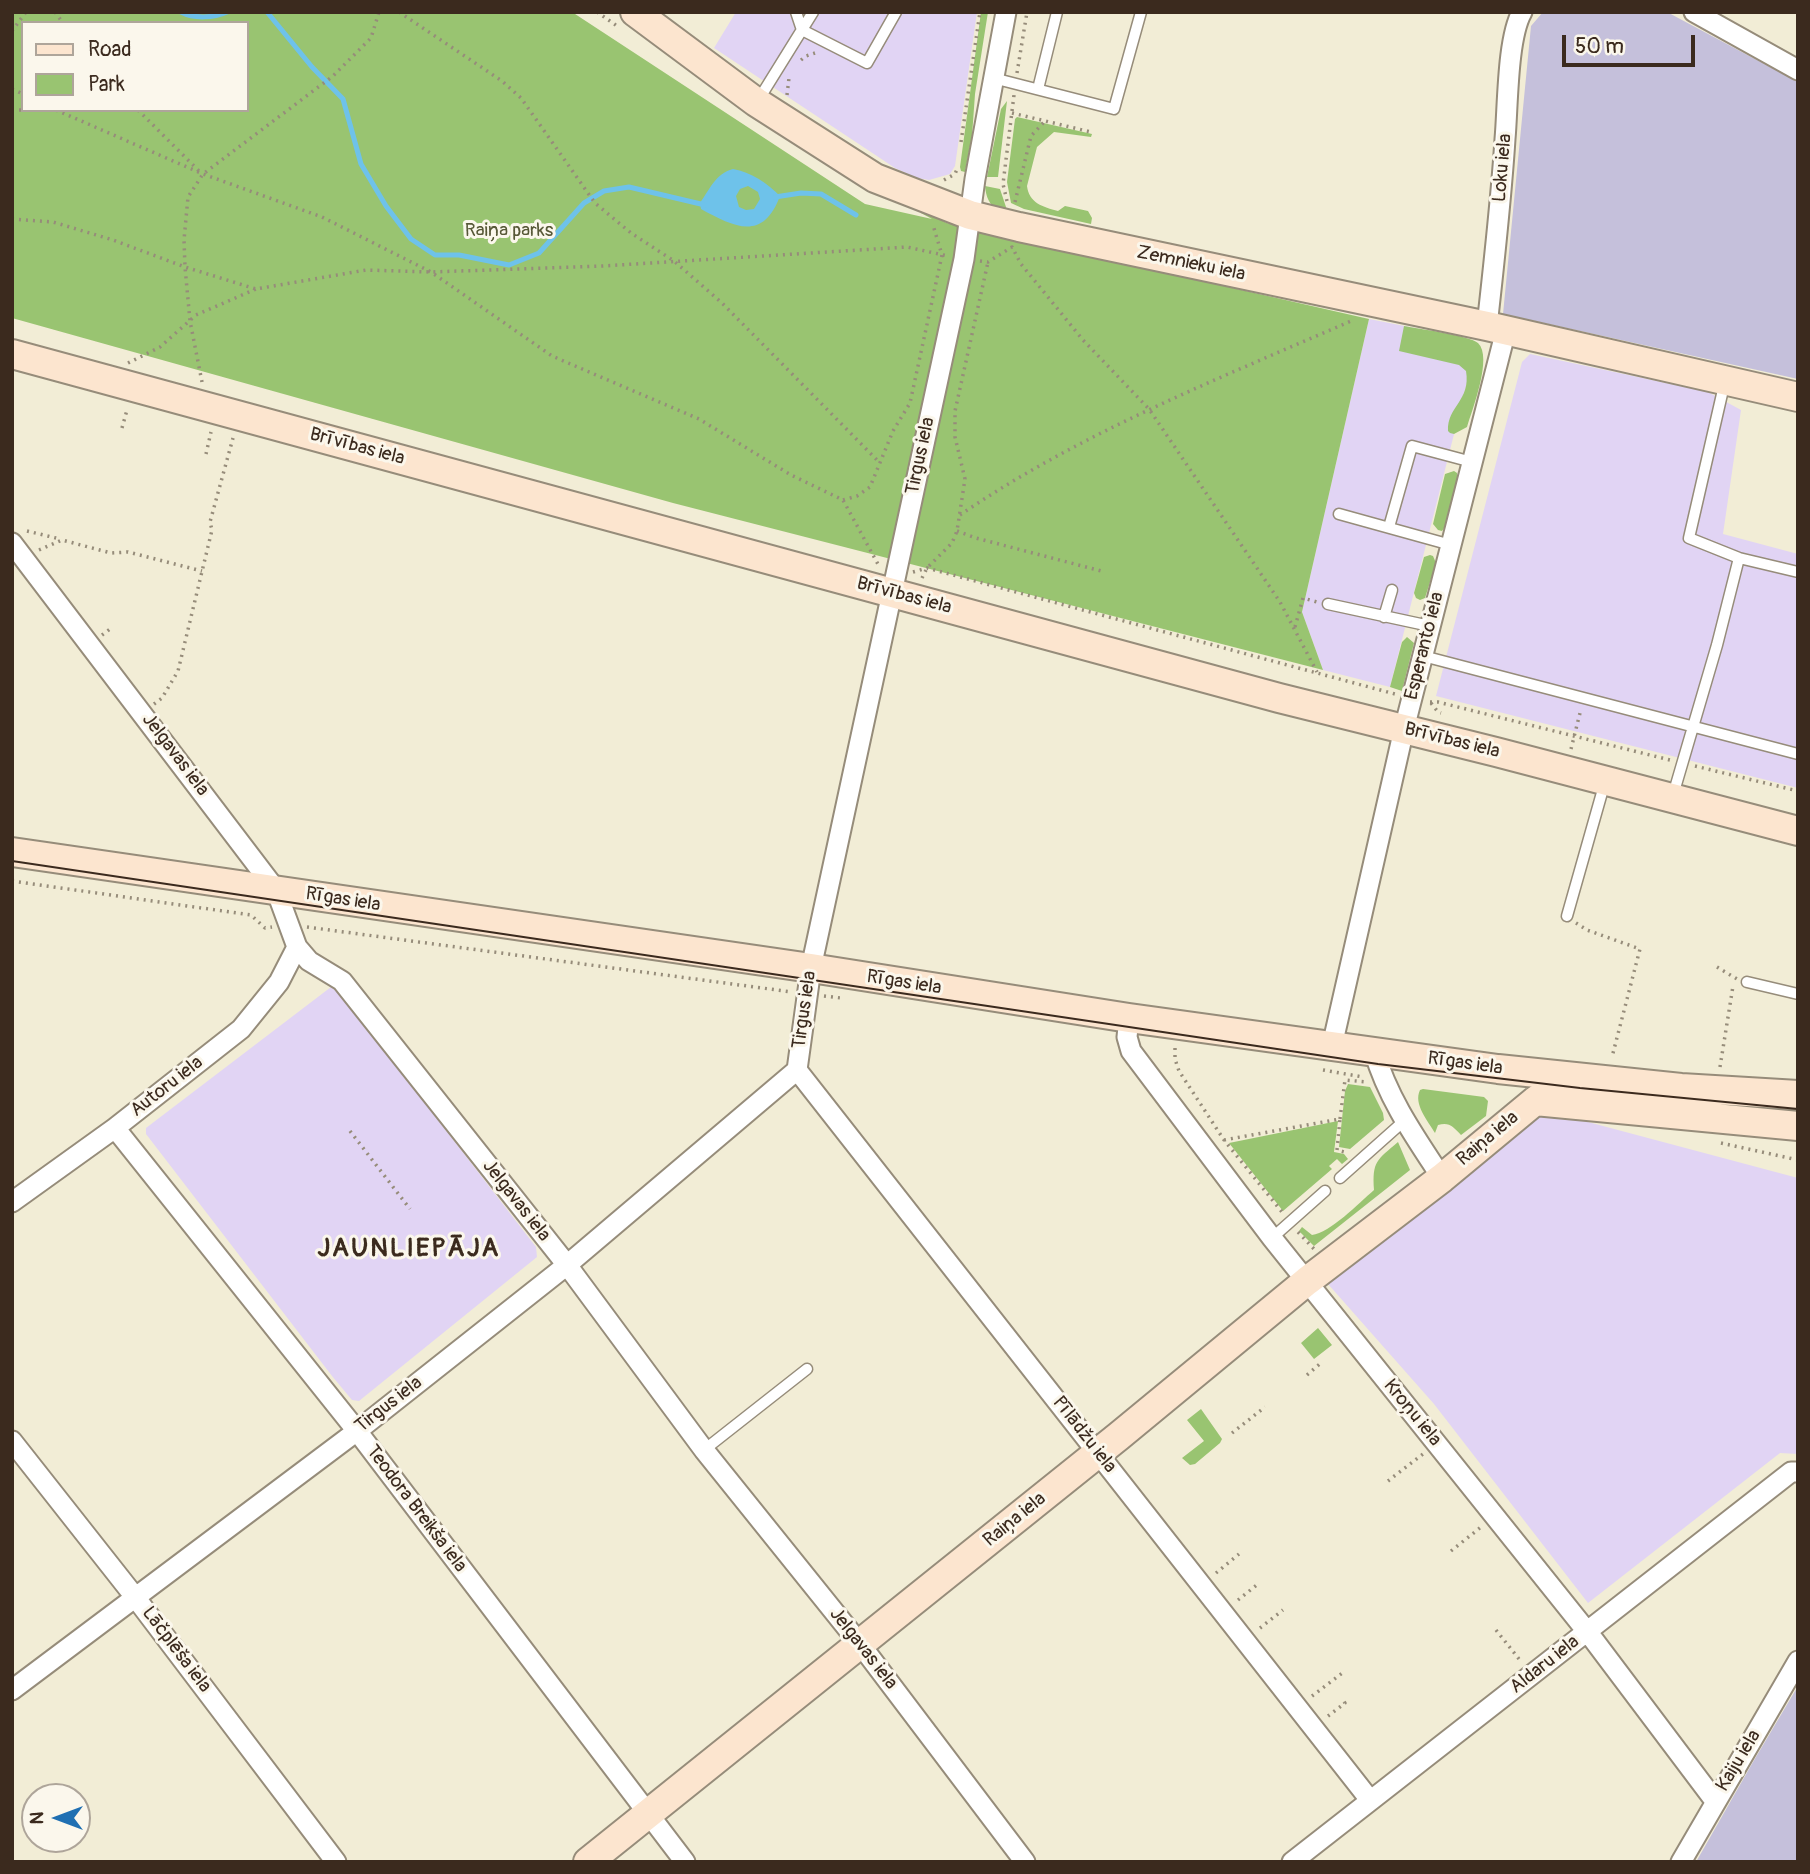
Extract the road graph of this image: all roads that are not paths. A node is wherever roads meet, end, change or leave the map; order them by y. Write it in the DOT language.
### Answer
graph roads {
  1 [pos="796,12"];
  2 [pos="813,12"];
  3 [pos="897,12"];
  4 [pos="1006,12"];
  5 [pos="1057,12"];
  6 [pos="1141,12"];
  7 [pos="1522,12"];
  8 [pos="1694,12"];
  9 [pos="627,20"];
  10 [pos="802,30"];
  11 [pos="1798,70"];
  12 [pos="993,78"];
  13 [pos="1038,89"];
  14 [pos="756,102"];
  15 [pos="970,215"];
  16 [pos="1497,328"];
  17 [pos="12,354"];
  18 [pos="1725,381"];
  19 [pos="1798,397"];
  20 [pos="1472,462"];
  21 [pos="1339,513"];
  22 [pos="1389,527"];
  23 [pos="1408,534"];
  24 [pos="17,537"];
  25 [pos="1451,545"];
  26 [pos="1405,547"];
  27 [pos="1739,558"];
  28 [pos="1798,572"];
  29 [pos="889,576"];
  30 [pos="1392,590"];
  31 [pos="1328,604"];
  32 [pos="1384,617"];
  33 [pos="1430,626"];
  34 [pos="1423,656"];
  35 [pos="1692,727"];
  36 [pos="1404,729"];
  37 [pos="1798,754"];
  38 [pos="1605,782"];
  39 [pos="1672,799"];
  40 [pos="1798,831"];
  41 [pos="12,852"];
  42 [pos="276,890"];
  43 [pos="1567,916"];
  44 [pos="297,947"];
  45 [pos="809,981"];
  46 [pos="1747,982"];
  47 [pos="1798,994"];
  48 [pos="1129,1018"];
  49 [pos="1374,1051"];
  50 [pos="1327,1057"];
  51 [pos="797,1070"];
  52 [pos="1569,1077"];
  53 [pos="1798,1095"];
  54 [pos="1535,1101"];
  55 [pos="1404,1121"];
  56 [pos="1798,1126"];
  57 [pos="115,1128"];
  58 [pos="1339,1178"];
  59 [pos="1441,1178"];
  60 [pos="1325,1191"];
  61 [pos="12,1202"];
  62 [pos="1272,1238"];
  63 [pos="567,1265"];
  64 [pos="1307,1281"];
  65 [pos="807,1369"];
  66 [pos="357,1431"];
  67 [pos="12,1441"];
  68 [pos="704,1450"];
  69 [pos="1097,1453"];
  70 [pos="1798,1472"];
  71 [pos="135,1597"];
  72 [pos="1588,1633"];
  73 [pos="860,1644"];
  74 [pos="1798,1661"];
  75 [pos="12,1690"];
  76 [pos="1370,1800"];
  77 [pos="1715,1801"];
  78 [pos="648,1813"];
  79 [pos="336,1862"];
  80 [pos="588,1862"];
  81 [pos="685,1862"];
  82 [pos="1025,1862"];
  83 [pos="1292,1862"];
  84 [pos="1681,1862"];
  1 -- 10 [label="lane"];
  2 -- 10 [label="lane"];
  3 -- 10 [label="lane"];
  4 -- 12 [label="street, Tirgus iela"];
  5 -- 13 [label="lane"];
  6 -- 13 [label="lane"];
  7 -- 16 [label="street, Loku iela"];
  8 -- 11 [label="street"];
  9 -- 14 [label="main road, Zemnieku iela"];
  10 -- 14 [label="lane"];
  12 -- 13 [label="lane"];
  12 -- 15 [label="street, Tirgus iela"];
  14 -- 15 [label="main road, Zemnieku iela"];
  15 -- 16 [label="main road, Zemnieku iela"];
  15 -- 29 [label="street, Tirgus iela"];
  16 -- 18 [label="main road, Zemnieku iela"];
  16 -- 20 [label="street, Esperanto iela"];
  17 -- 29 [label="main road, Brīvības iela"];
  18 -- 19 [label="main road, Zemnieku iela"];
  18 -- 27 [label="lane"];
  20 -- 22 [label="lane"];
  20 -- 25 [label="street, Esperanto iela"];
  21 -- 22 [label="lane"];
  22 -- 23 [label="lane"];
  23 -- 25 [label="lane"];
  23 -- 26 [label="lane"];
  24 -- 42 [label="street, Jelgavas iela"];
  25 -- 33 [label="street, Esperanto iela"];
  27 -- 28 [label="lane"];
  27 -- 35 [label="lane"];
  29 -- 36 [label="main road, Brīvības iela"];
  29 -- 45 [label="street, Tirgus iela"];
  30 -- 32 [label="lane"];
  31 -- 32 [label="lane"];
  32 -- 33 [label="lane"];
  33 -- 34 [label="street, Esperanto iela"];
  34 -- 35 [label="lane"];
  34 -- 36 [label="street, Esperanto iela"];
  35 -- 37 [label="lane"];
  35 -- 39 [label="lane"];
  36 -- 38 [label="main road, Brīvības iela"];
  36 -- 50 [label="street, Esperanto iela"];
  38 -- 39 [label="main road, Brīvības iela"];
  38 -- 43 [label="lane"];
  39 -- 40 [label="main road, Brīvības iela"];
  41 -- 42 [label="main road, Rīgas iela"];
  42 -- 44 [label="street, Jelgavas iela"];
  42 -- 45 [label="main road, Rīgas iela"];
  44 -- 57 [label="street, Autoru iela"];
  44 -- 63 [label="street, Jelgavas iela"];
  45 -- 48 [label="main road, Rīgas iela"];
  45 -- 51 [label="street, Tirgus iela"];
  46 -- 47 [label="lane"];
  48 -- 50 [label="main road, Rīgas iela"];
  48 -- 62 [label="street, Kroņu iela"];
  49 -- 50 [label="main road, Rīgas iela"];
  49 -- 52 [label="main road, Rīgas iela"];
  49 -- 55 [label="street, Raiņa iela"];
  51 -- 63 [label="street, Tirgus iela"];
  51 -- 69 [label="street, Pīlādžu iela"];
  52 -- 53 [label="main road, Rīgas iela"];
  52 -- 54 [label="main road, Raiņa iela"];
  54 -- 56 [label="main road"];
  54 -- 59 [label="main road, Raiņa iela"];
  55 -- 58 [label="lane"];
  55 -- 59 [label="street, Raiņa iela"];
  57 -- 61 [label="street, Autoru iela"];
  57 -- 66 [label="street, Teodora Breikša iela"];
  59 -- 64 [label="main road, Raiņa iela"];
  60 -- 62 [label="lane"];
  62 -- 64 [label="street, Kroņu iela"];
  63 -- 66 [label="street, Tirgus iela"];
  63 -- 68 [label="street, Jelgavas iela"];
  64 -- 69 [label="main road, Raiņa iela"];
  64 -- 72 [label="street, Kroņu iela"];
  65 -- 68 [label="lane"];
  66 -- 71 [label="street, Tirgus iela"];
  66 -- 78 [label="street, Teodora Breikša iela"];
  67 -- 71 [label="street, Lāčplēša iela"];
  68 -- 73 [label="street, Jelgavas iela"];
  69 -- 73 [label="main road, Raiņa iela"];
  69 -- 76 [label="street, Pīlādžu iela"];
  70 -- 72 [label="street, Aldaru iela"];
  71 -- 75 [label="street, Tirgus iela"];
  71 -- 79 [label="street, Lāčplēša iela"];
  72 -- 76 [label="street, Aldaru iela"];
  72 -- 77 [label="street, Kroņu iela"];
  73 -- 78 [label="main road, Raiņa iela"];
  73 -- 82 [label="street, Jelgavas iela"];
  74 -- 77 [label="street, Kaiju iela"];
  76 -- 83 [label="street, Aldaru iela"];
  77 -- 84 [label="street, Kaiju iela"];
  78 -- 80 [label="main road, Raiņa iela"];
  78 -- 81 [label="street, Teodora Breikša iela"];
}
